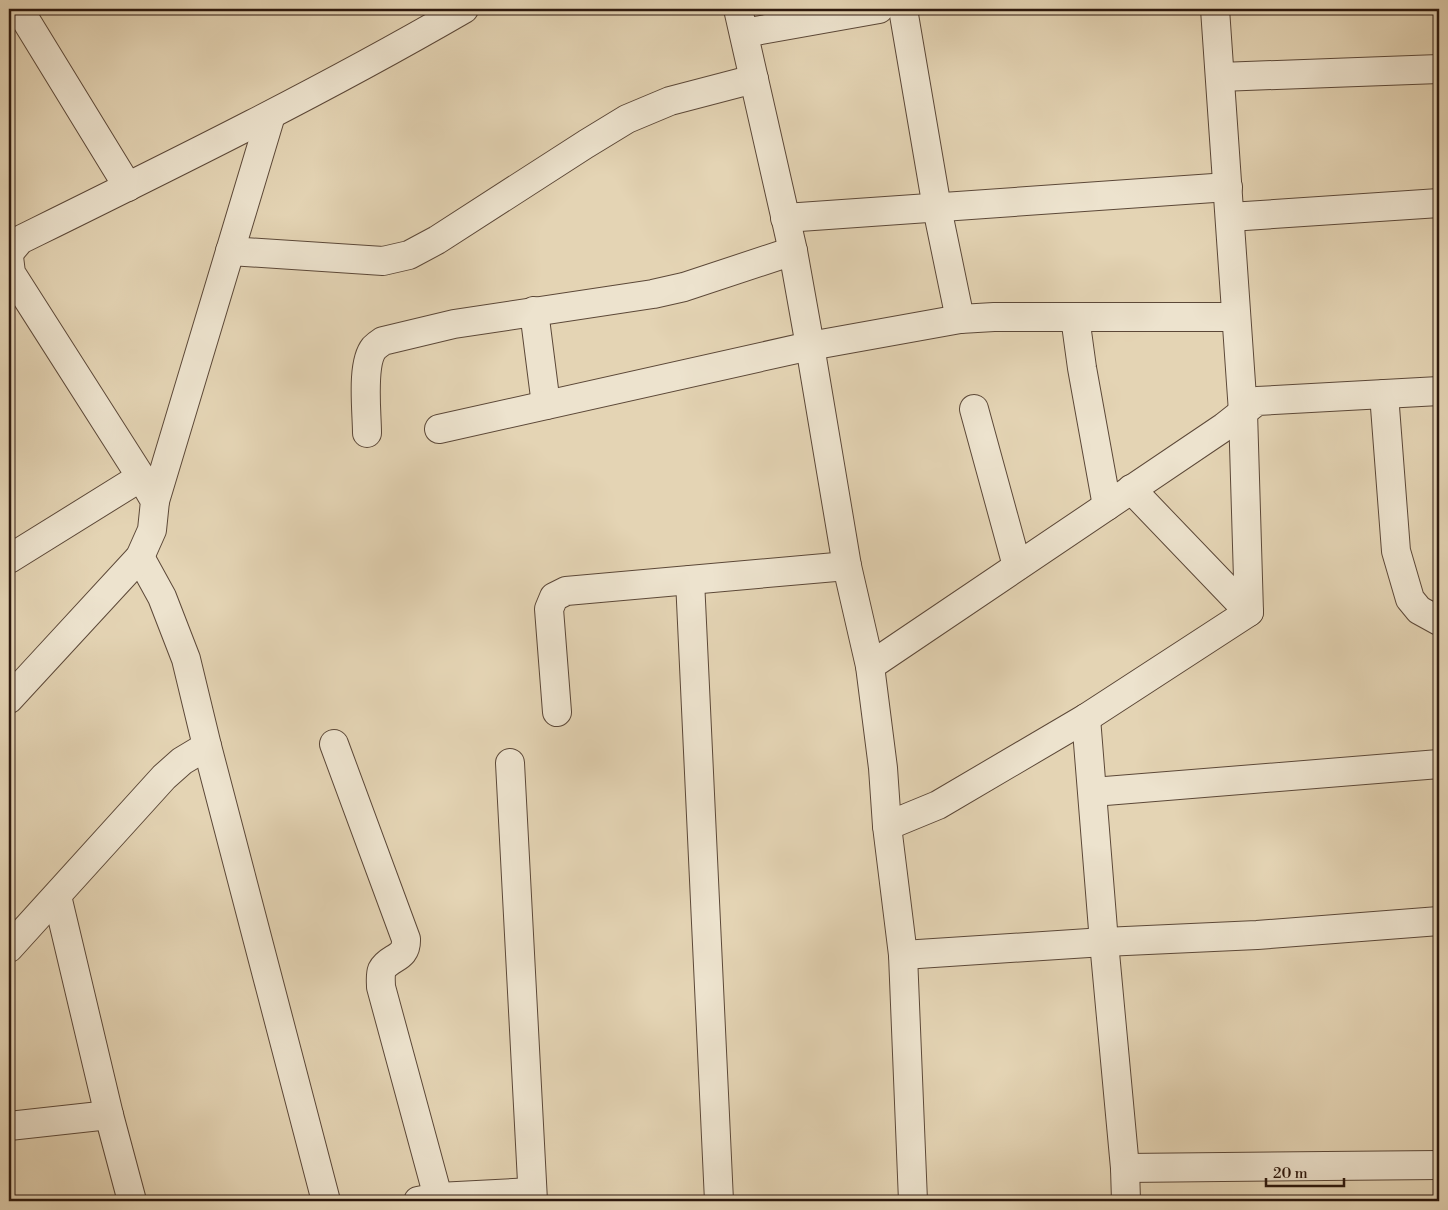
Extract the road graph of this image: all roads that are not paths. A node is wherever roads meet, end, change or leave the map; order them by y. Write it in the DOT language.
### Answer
graph roads {
  1 [pos="19,9"];
  2 [pos="464,9"];
  3 [pos="879,9"];
  4 [pos="903,9"];
  5 [pos="1216,9"];
  6 [pos="741,21"];
  7 [pos="1439,69"];
  8 [pos="1220,77"];
  9 [pos="754,79"];
  10 [pos="272,115"];
  11 [pos="128,187"];
  12 [pos="1228,187"];
  13 [pos="1439,203"];
  14 [pos="937,208"];
  15 [pos="1230,217"];
  16 [pos="785,218"];
  17 [pos="793,251"];
  18 [pos="230,252"];
  19 [pos="9,253"];
  20 [pos="9,257"];
  21 [pos="534,311"];
  22 [pos="1075,317"];
  23 [pos="1236,317"];
  24 [pos="960,319"];
  25 [pos="810,346"];
  26 [pos="1439,391"];
  27 [pos="1384,394"];
  28 [pos="546,405"];
  29 [pos="974,409"];
  30 [pos="1243,412"];
  31 [pos="439,429"];
  32 [pos="367,433"];
  33 [pos="141,477"];
  34 [pos="1131,490"];
  35 [pos="155,501"];
  36 [pos="1108,506"];
  37 [pos="140,557"];
  38 [pos="9,559"];
  39 [pos="847,566"];
  40 [pos="1017,566"];
  41 [pos="690,580"];
  42 [pos="1249,612"];
  43 [pos="1439,621"];
  44 [pos="870,666"];
  45 [pos="9,698"];
  46 [pos="557,712"];
  47 [pos="1086,718"];
  48 [pos="334,744"];
  49 [pos="207,746"];
  50 [pos="510,763"];
  51 [pos="1439,764"];
  52 [pos="1093,792"];
  53 [pos="887,826"];
  54 [pos="57,896"];
  55 [pos="1439,921"];
  56 [pos="1104,942"];
  57 [pos="9,948"];
  58 [pos="903,955"];
  59 [pos="109,1115"];
  60 [pos="9,1126"];
  61 [pos="1439,1165"];
  62 [pos="1125,1168"];
  63 [pos="533,1197"];
  64 [pos="428,1199"];
  65 [pos="132,1201"];
  66 [pos="326,1201"];
  67 [pos="720,1201"];
  68 [pos="913,1201"];
  69 [pos="1126,1201"];
  1 -- 11 [label="street"];
  2 -- 10 [label="street"];
  3 -- 6 [label="street"];
  4 -- 14 [label="street"];
  5 -- 8 [label="street"];
  6 -- 9 [label="street"];
  7 -- 8 [label="street"];
  8 -- 12 [label="street"];
  9 -- 16 [label="street"];
  9 -- 18 [label="street"];
  10 -- 11 [label="street"];
  10 -- 18 [label="street"];
  11 -- 19 [label="street"];
  12 -- 14 [label="street"];
  12 -- 15 [label="street"];
  13 -- 15 [label="street"];
  14 -- 16 [label="street"];
  14 -- 24 [label="street"];
  15 -- 23 [label="street"];
  16 -- 17 [label="street"];
  17 -- 21 [label="street"];
  17 -- 25 [label="street"];
  18 -- 35 [label="street"];
  20 -- 33 [label="street"];
  21 -- 28 [label="street"];
  21 -- 32 [label="street"];
  22 -- 23 [label="street"];
  22 -- 24 [label="street"];
  22 -- 36 [label="street"];
  23 -- 30 [label="street"];
  24 -- 25 [label="street"];
  25 -- 28 [label="street"];
  25 -- 39 [label="street"];
  26 -- 27 [label="street"];
  27 -- 30 [label="street"];
  27 -- 43 [label="street"];
  28 -- 31 [label="street"];
  29 -- 40 [label="street"];
  30 -- 34 [label="street"];
  30 -- 42 [label="street"];
  33 -- 35 [label="street"];
  33 -- 38 [label="street"];
  34 -- 36 [label="street"];
  34 -- 42 [label="street"];
  35 -- 37 [label="street"];
  36 -- 40 [label="street"];
  37 -- 45 [label="street"];
  37 -- 49 [label="street"];
  39 -- 41 [label="street"];
  39 -- 44 [label="street"];
  40 -- 44 [label="street"];
  41 -- 46 [label="street"];
  41 -- 67 [label="street"];
  42 -- 47 [label="street"];
  44 -- 53 [label="street"];
  47 -- 52 [label="street"];
  47 -- 53 [label="street"];
  48 -- 64 [label="street"];
  49 -- 54 [label="street"];
  49 -- 66 [label="street"];
  50 -- 63 [label="street"];
  51 -- 52 [label="street"];
  52 -- 56 [label="street"];
  53 -- 58 [label="street"];
  54 -- 57 [label="street"];
  54 -- 59 [label="street"];
  55 -- 56 [label="street"];
  56 -- 58 [label="street"];
  56 -- 62 [label="street"];
  58 -- 68 [label="street"];
  59 -- 60 [label="street"];
  59 -- 65 [label="street"];
  61 -- 62 [label="street"];
  62 -- 69 [label="street"];
  63 -- 64 [label="street"];
}
